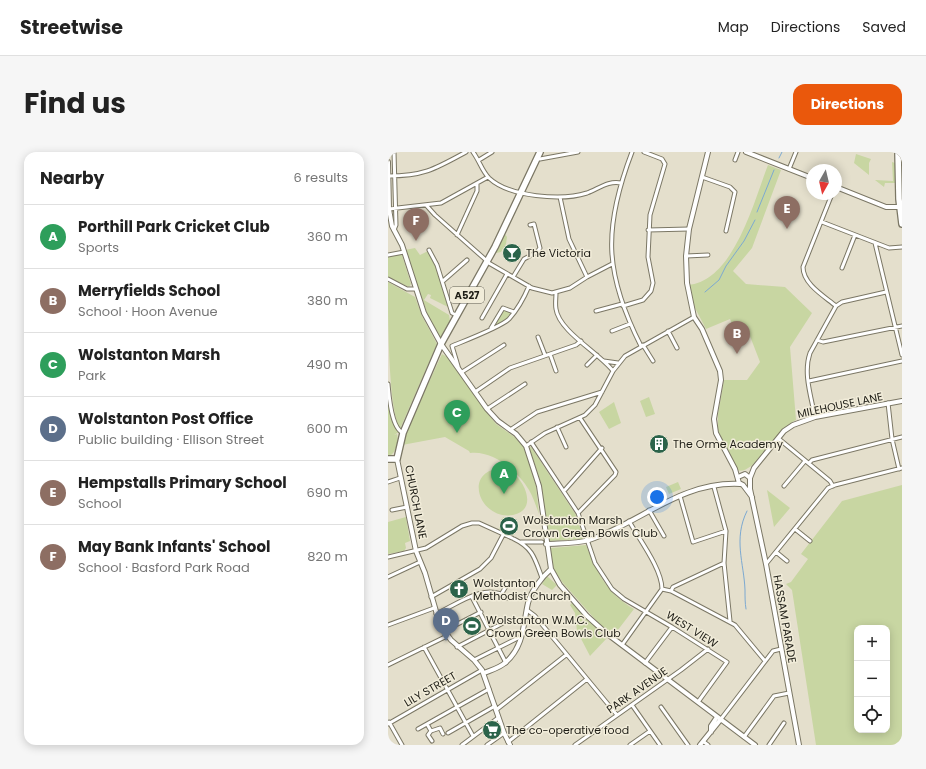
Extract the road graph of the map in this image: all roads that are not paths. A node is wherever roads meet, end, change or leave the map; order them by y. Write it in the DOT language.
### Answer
graph roads {
  1 [pos="394,152"];
  2 [pos="466,152"];
  3 [pos="473,152"];
  4 [pos="492,152"];
  5 [pos="578,152"];
  6 [pos="632,152"];
  7 [pos="644,152"];
  8 [pos="708,152"];
  9 [pos="738,152"];
  10 [pos="746,152"];
  11 [pos="796,152"];
  12 [pos="898,152"];
  13 [pos="760,154"];
  14 [pos="538,155"];
  15 [pos="479,160"];
  16 [pos="735,160"];
  17 [pos="388,162"];
  18 [pos="788,169"];
  19 [pos="388,176"];
  20 [pos="394,176"];
  21 [pos="806,176"];
  22 [pos="488,177"];
  23 [pos="702,177"];
  24 [pos="621,183"];
  25 [pos="477,184"];
  26 [pos="842,189"];
  27 [pos="520,193"];
  28 [pos="560,197"];
  29 [pos="830,200"];
  30 [pos="426,205"];
  31 [pos="901,207"];
  32 [pos="394,208"];
  33 [pos="389,209"];
  34 [pos="822,222"];
  35 [pos="902,224"];
  36 [pos="530,225"];
  37 [pos="690,229"];
  38 [pos="394,230"];
  39 [pos="648,230"];
  40 [pos="726,231"];
  41 [pos="457,235"];
  42 [pos="855,235"];
  43 [pos="875,243"];
  44 [pos="902,247"];
  45 [pos="429,250"];
  46 [pos="404,252"];
  47 [pos="388,255"];
  48 [pos="708,255"];
  49 [pos="686,256"];
  50 [pos="467,260"];
  51 [pos="487,262"];
  52 [pos="612,264"];
  53 [pos="842,268"];
  54 [pos="508,274"];
  55 [pos="587,276"];
  56 [pos="513,277"];
  57 [pos="388,279"];
  58 [pos="443,281"];
  59 [pos="529,286"];
  60 [pos="415,289"];
  61 [pos="886,292"];
  62 [pos="556,293"];
  63 [pos="622,305"];
  64 [pos="836,306"];
  65 [pos="596,311"];
  66 [pos="514,312"];
  67 [pos="456,315"];
  68 [pos="694,317"];
  69 [pos="482,318"];
  70 [pos="630,324"];
  71 [pos="902,326"];
  72 [pos="490,328"];
  73 [pos="894,328"];
  74 [pos="668,331"];
  75 [pos="612,332"];
  76 [pos="538,337"];
  77 [pos="817,340"];
  78 [pos="581,341"];
  79 [pos="441,344"];
  80 [pos="504,345"];
  81 [pos="642,346"];
  82 [pos="677,348"];
  83 [pos="550,354"];
  84 [pos="545,355"];
  85 [pos="902,355"];
  86 [pos="597,356"];
  87 [pos="604,361"];
  88 [pos="652,361"];
  89 [pos="902,361"];
  90 [pos="618,363"];
  91 [pos="587,365"];
  92 [pos="458,366"];
  93 [pos="556,371"];
  94 [pos="462,372"];
  95 [pos="613,372"];
  96 [pos="809,382"];
  97 [pos="388,384"];
  98 [pos="525,384"];
  99 [pos="475,392"];
  100 [pos="602,392"];
  101 [pos="902,401"];
  102 [pos="888,403"];
  103 [pos="487,409"];
  104 [pos="815,417"];
  105 [pos="580,418"];
  106 [pos="557,426"];
  107 [pos="510,430"];
  108 [pos="403,433"];
  109 [pos="902,437"];
  110 [pos="779,439"];
  111 [pos="892,439"];
  112 [pos="531,442"];
  113 [pos="526,446"];
  114 [pos="566,447"];
  115 [pos="602,448"];
  116 [pos="388,459"];
  117 [pos="397,460"];
  118 [pos="806,461"];
  119 [pos="809,463"];
  120 [pos="754,468"];
  121 [pos="901,468"];
  122 [pos="741,476"];
  123 [pos="400,478"];
  124 [pos="749,480"];
  125 [pos="388,482"];
  126 [pos="727,485"];
  127 [pos="742,485"];
  128 [pos="784,486"];
  129 [pos="833,486"];
  130 [pos="714,487"];
  131 [pos="564,491"];
  132 [pos="680,496"];
  133 [pos="752,497"];
  134 [pos="408,507"];
  135 [pos="392,510"];
  136 [pos="649,510"];
  137 [pos="578,513"];
  138 [pos="629,521"];
  139 [pos="795,529"];
  140 [pos="726,531"];
  141 [pos="503,535"];
  142 [pos="664,536"];
  143 [pos="588,541"];
  144 [pos="810,541"];
  145 [pos="521,542"];
  146 [pos="544,543"];
  147 [pos="416,551"];
  148 [pos="776,552"];
  149 [pos="388,557"];
  150 [pos="787,561"];
  151 [pos="420,562"];
  152 [pos="724,563"];
  153 [pos="766,564"];
  154 [pos="550,569"];
  155 [pos="388,577"];
  156 [pos="542,578"];
  157 [pos="508,583"];
  158 [pos="662,589"];
  159 [pos="671,591"];
  160 [pos="502,593"];
  161 [pos="431,597"];
  162 [pos="472,597"];
  163 [pos="507,598"];
  164 [pos="434,608"];
  165 [pos="527,610"];
  166 [pos="481,612"];
  167 [pos="647,612"];
  168 [pos="436,614"];
  169 [pos="509,620"];
  170 [pos="730,621"];
  171 [pos="388,625"];
  172 [pos="672,627"];
  173 [pos="490,630"];
  174 [pos="444,631"];
  175 [pos="447,636"];
  176 [pos="518,638"];
  177 [pos="622,645"];
  178 [pos="424,647"];
  179 [pos="458,647"];
  180 [pos="498,647"];
  181 [pos="708,649"];
  182 [pos="781,649"];
  183 [pos="566,655"];
  184 [pos="474,660"];
  185 [pos="765,661"];
  186 [pos="506,663"];
  187 [pos="645,663"];
  188 [pos="388,665"];
  189 [pos="483,672"];
  190 [pos="586,679"];
  191 [pos="667,679"];
  192 [pos="488,689"];
  193 [pos="448,690"];
  194 [pos="789,693"];
  195 [pos="698,702"];
  196 [pos="632,705"];
  197 [pos="457,707"];
  198 [pos="661,707"];
  199 [pos="495,708"];
  200 [pos="617,715"];
  201 [pos="498,718"];
  202 [pos="719,718"];
  203 [pos="388,723"];
  204 [pos="466,723"];
  205 [pos="784,723"];
  206 [pos="427,724"];
  207 [pos="418,729"];
  208 [pos="431,731"];
  209 [pos="650,731"];
  210 [pos="448,733"];
  211 [pos="504,733"];
  212 [pos="443,734"];
  213 [pos="473,736"];
  214 [pos="744,737"];
  215 [pos="432,741"];
  216 [pos="509,743"];
  217 [pos="702,743"];
  218 [pos="402,745"];
  219 [pos="462,745"];
  220 [pos="487,745"];
  221 [pos="575,745"];
  222 [pos="630,745"];
  223 [pos="660,745"];
  224 [pos="688,745"];
  225 [pos="708,745"];
  226 [pos="755,745"];
  227 [pos="769,745"];
  228 [pos="799,745"];
  1 -- 20 [label="street"];
  2 -- 20 [label="street"];
  3 -- 15 [label="street"];
  4 -- 15 [label="street"];
  5 -- 14 [label="street"];
  6 -- 24 [label="street"];
  7 -- 39 [label="street"];
  8 -- 23 [label="main road"];
  9 -- 16 [label="street"];
  10 -- 13 [label="main road"];
  11 -- 18 [label="street"];
  12 -- 31 [label="highway"];
  13 -- 18 [label="main road"];
  14 -- 27 [label="highway, A527"];
  15 -- 22 [label="street"];
  17 -- 19 [label="main road"];
  18 -- 21 [label="main road"];
  19 -- 20 [label="street"];
  19 -- 33 [label="main road"];
  20 -- 32 [label="street"];
  22 -- 25 [label="street"];
  22 -- 27 [label="street"];
  23 -- 37 [label="main road"];
  23 -- 40 [label="street"];
  24 -- 28 [label="street"];
  24 -- 52 [label="street"];
  25 -- 30 [label="street"];
  25 -- 41 [label="street"];
  26 -- 31 [label="main road"];
  27 -- 28 [label="street"];
  27 -- 51 [label="highway, A527"];
  28 -- 55 [label="street"];
  29 -- 34 [label="street"];
  30 -- 32 [label="street"];
  30 -- 41 [label="street"];
  31 -- 35 [label="highway"];
  32 -- 33 [label="street"];
  32 -- 38 [label="street"];
  33 -- 38 [label="main road"];
  34 -- 42 [label="street"];
  34 -- 64 [label="street"];
  36 -- 56 [label="street"];
  37 -- 39 [label="street"];
  37 -- 49 [label="main road"];
  38 -- 46 [label="main road"];
  39 -- 63 [label="street"];
  41 -- 51 [label="street"];
  42 -- 43 [label="street"];
  42 -- 53 [label="street"];
  43 -- 44 [label="street"];
  43 -- 61 [label="street"];
  45 -- 58 [label="street"];
  46 -- 47 [label="street"];
  46 -- 60 [label="main road"];
  48 -- 49 [label="street"];
  49 -- 68 [label="main road"];
  50 -- 58 [label="street"];
  51 -- 54 [label="street"];
  51 -- 67 [label="highway, A527"];
  52 -- 55 [label="street"];
  52 -- 63 [label="street"];
  54 -- 56 [label="street"];
  54 -- 69 [label="street"];
  55 -- 62 [label="street"];
  56 -- 59 [label="street"];
  57 -- 60 [label="street"];
  58 -- 67 [label="street"];
  59 -- 62 [label="street"];
  59 -- 66 [label="street"];
  60 -- 79 [label="main road"];
  61 -- 64 [label="street"];
  61 -- 73 [label="street"];
  62 -- 78 [label="street"];
  63 -- 65 [label="street"];
  63 -- 70 [label="street"];
  64 -- 77 [label="street"];
  66 -- 72 [label="street"];
  66 -- 72 [label="street"];
  67 -- 79 [label="highway, A527"];
  68 -- 74 [label="street"];
  68 -- 122 [label="main road"];
  70 -- 75 [label="street"];
  70 -- 81 [label="street"];
  71 -- 73 [label="street"];
  72 -- 92 [label="street"];
  73 -- 77 [label="street"];
  73 -- 85 [label="street"];
  74 -- 81 [label="street"];
  74 -- 82 [label="street"];
  76 -- 84 [label="street"];
  77 -- 96 [label="street"];
  78 -- 83 [label="street"];
  78 -- 86 [label="street"];
  79 -- 92 [label="main road"];
  79 -- 108 [label="highway, CHURCH LANE / A527"];
  80 -- 94 [label="street"];
  81 -- 88 [label="street"];
  81 -- 90 [label="street"];
  83 -- 84 [label="street"];
  83 -- 93 [label="street"];
  84 -- 99 [label="street"];
  86 -- 87 [label="street"];
  86 -- 91 [label="street"];
  87 -- 90 [label="street"];
  87 -- 95 [label="street"];
  89 -- 96 [label="street"];
  90 -- 95 [label="street"];
  92 -- 94 [label="main road"];
  94 -- 99 [label="main road"];
  95 -- 100 [label="street"];
  96 -- 104 [label="street"];
  97 -- 108 [label="street"];
  98 -- 103 [label="street"];
  99 -- 103 [label="main road"];
  100 -- 105 [label="street"];
  100 -- 107 [label="street"];
  101 -- 102 [label="main road, MILEHOUSE LANE"];
  102 -- 104 [label="main road, MILEHOUSE LANE"];
  102 -- 111 [label="street"];
  103 -- 107 [label="main road"];
  104 -- 110 [label="main road, MILEHOUSE LANE"];
  105 -- 106 [label="street"];
  105 -- 115 [label="street"];
  106 -- 112 [label="street"];
  106 -- 114 [label="street"];
  107 -- 113 [label="main road"];
  108 -- 117 [label="highway, CHURCH LANE / A527"];
  109 -- 111 [label="street"];
  110 -- 118 [label="street"];
  110 -- 120 [label="main road, MILEHOUSE LANE"];
  111 -- 119 [label="street"];
  111 -- 121 [label="street"];
  112 -- 113 [label="street"];
  112 -- 131 [label="street, WEST VIEW"];
  113 -- 146 [label="main road"];
  115 -- 131 [label="street"];
  115 -- 137 [label="street"];
  116 -- 117 [label="highway"];
  117 -- 123 [label="main road, CHURCH LANE"];
  118 -- 119 [label="street"];
  118 -- 128 [label="street"];
  119 -- 129 [label="street"];
  120 -- 122 [label="main road, MILEHOUSE LANE"];
  120 -- 124 [label="main road, MILEHOUSE LANE"];
  121 -- 129 [label="street"];
  122 -- 124 [label="main road"];
  122 -- 126 [label="main road, MILEHOUSE LANE"];
  122 -- 127 [label="main road, HASSAM PARADE"];
  123 -- 125 [label="street"];
  123 -- 134 [label="main road, CHURCH LANE"];
  124 -- 127 [label="main road"];
  124 -- 133 [label="main road, HASSAM PARADE"];
  126 -- 127 [label="main road, MILEHOUSE LANE"];
  126 -- 130 [label="main road, MILEHOUSE LANE"];
  127 -- 133 [label="main road, HASSAM PARADE"];
  129 -- 139 [label="street"];
  130 -- 132 [label="main road, MILEHOUSE LANE"];
  130 -- 140 [label="street"];
  131 -- 137 [label="street, WEST VIEW"];
  132 -- 136 [label="main road, MILEHOUSE LANE"];
  132 -- 140 [label="street"];
  133 -- 153 [label="main road, HASSAM PARADE"];
  134 -- 135 [label="street"];
  134 -- 147 [label="main road, CHURCH LANE"];
  136 -- 138 [label="main road, MILEHOUSE LANE"];
  136 -- 142 [label="street"];
  137 -- 143 [label="street, WEST VIEW"];
  138 -- 143 [label="main road, MILEHOUSE LANE"];
  138 -- 158 [label="street"];
  139 -- 144 [label="street"];
  139 -- 148 [label="street"];
  140 -- 152 [label="street"];
  141 -- 145 [label="street"];
  141 -- 147 [label="street"];
  141 -- 161 [label="street"];
  143 -- 146 [label="main road, MILEHOUSE LANE"];
  143 -- 167 [label="street, WEST VIEW"];
  145 -- 146 [label="street"];
  145 -- 156 [label="street"];
  146 -- 154 [label="main road"];
  147 -- 149 [label="street"];
  147 -- 151 [label="main road, CHURCH LANE"];
  148 -- 150 [label="street"];
  148 -- 153 [label="street"];
  151 -- 155 [label="street"];
  151 -- 161 [label="main road, CHURCH LANE"];
  152 -- 159 [label="street"];
  152 -- 170 [label="street"];
  153 -- 182 [label="main road, HASSAM PARADE"];
  154 -- 156 [label="main road"];
  154 -- 177 [label="main road"];
  156 -- 165 [label="main road"];
  157 -- 160 [label="street"];
  158 -- 159 [label="street"];
  158 -- 167 [label="street"];
  159 -- 170 [label="street"];
  160 -- 162 [label="street"];
  160 -- 163 [label="street"];
  161 -- 164 [label="main road, CHURCH LANE"];
  162 -- 166 [label="street"];
  162 -- 168 [label="street"];
  164 -- 168 [label="main road, CHURCH LANE"];
  164 -- 171 [label="street"];
  165 -- 183 [label="street"];
  165 -- 186 [label="main road"];
  166 -- 173 [label="street"];
  166 -- 174 [label="street"];
  167 -- 172 [label="street, WEST VIEW"];
  167 -- 177 [label="street"];
  168 -- 174 [label="main road, CHURCH LANE"];
  169 -- 173 [label="street"];
  170 -- 185 [label="street"];
  172 -- 181 [label="street, WEST VIEW"];
  172 -- 187 [label="street"];
  173 -- 179 [label="street"];
  173 -- 180 [label="street"];
  174 -- 175 [label="main road, CHURCH LANE"];
  175 -- 178 [label="street"];
  175 -- 179 [label="main road, CHURCH LANE"];
  176 -- 180 [label="street"];
  177 -- 187 [label="main road"];
  178 -- 188 [label="street"];
  178 -- 193 [label="street"];
  179 -- 184 [label="main road, CHURCH LANE"];
  180 -- 184 [label="street"];
  180 -- 186 [label="street"];
  181 -- 191 [label="street, PARK AVENUE"];
  181 -- 195 [label="street, WEST VIEW"];
  182 -- 185 [label="street"];
  182 -- 194 [label="main road, HASSAM PARADE"];
  183 -- 190 [label="street"];
  183 -- 199 [label="street"];
  184 -- 189 [label="main road, CHURCH LANE"];
  185 -- 202 [label="street"];
  186 -- 189 [label="main road"];
  187 -- 191 [label="main road"];
  189 -- 192 [label="main road"];
  189 -- 193 [label="street, LILY STREET"];
  190 -- 200 [label="street"];
  190 -- 216 [label="street"];
  191 -- 195 [label="main road"];
  191 -- 196 [label="street, PARK AVENUE"];
  192 -- 197 [label="street"];
  192 -- 199 [label="main road"];
  193 -- 197 [label="street"];
  193 -- 203 [label="street, LILY STREET"];
  194 -- 214 [label="street"];
  194 -- 228 [label="main road, HASSAM PARADE"];
  195 -- 202 [label="main road"];
  196 -- 200 [label="street, PARK AVENUE"];
  196 -- 209 [label="street"];
  197 -- 204 [label="street"];
  197 -- 206 [label="street"];
  198 -- 224 [label="street"];
  199 -- 201 [label="main road"];
  199 -- 204 [label="street"];
  200 -- 221 [label="street, PARK AVENUE"];
  201 -- 211 [label="main road"];
  201 -- 213 [label="street"];
  202 -- 214 [label="main road"];
  202 -- 217 [label="main road"];
  203 -- 218 [label="street"];
  204 -- 210 [label="street"];
  204 -- 213 [label="street"];
  205 -- 227 [label="street"];
  206 -- 207 [label="street"];
  206 -- 208 [label="street"];
  208 -- 212 [label="street"];
  208 -- 215 [label="street"];
  209 -- 222 [label="street"];
  209 -- 223 [label="street"];
  211 -- 216 [label="main road"];
  211 -- 220 [label="street"];
  213 -- 219 [label="street"];
  214 -- 226 [label="main road"];
  217 -- 225 [label="street"];
}
